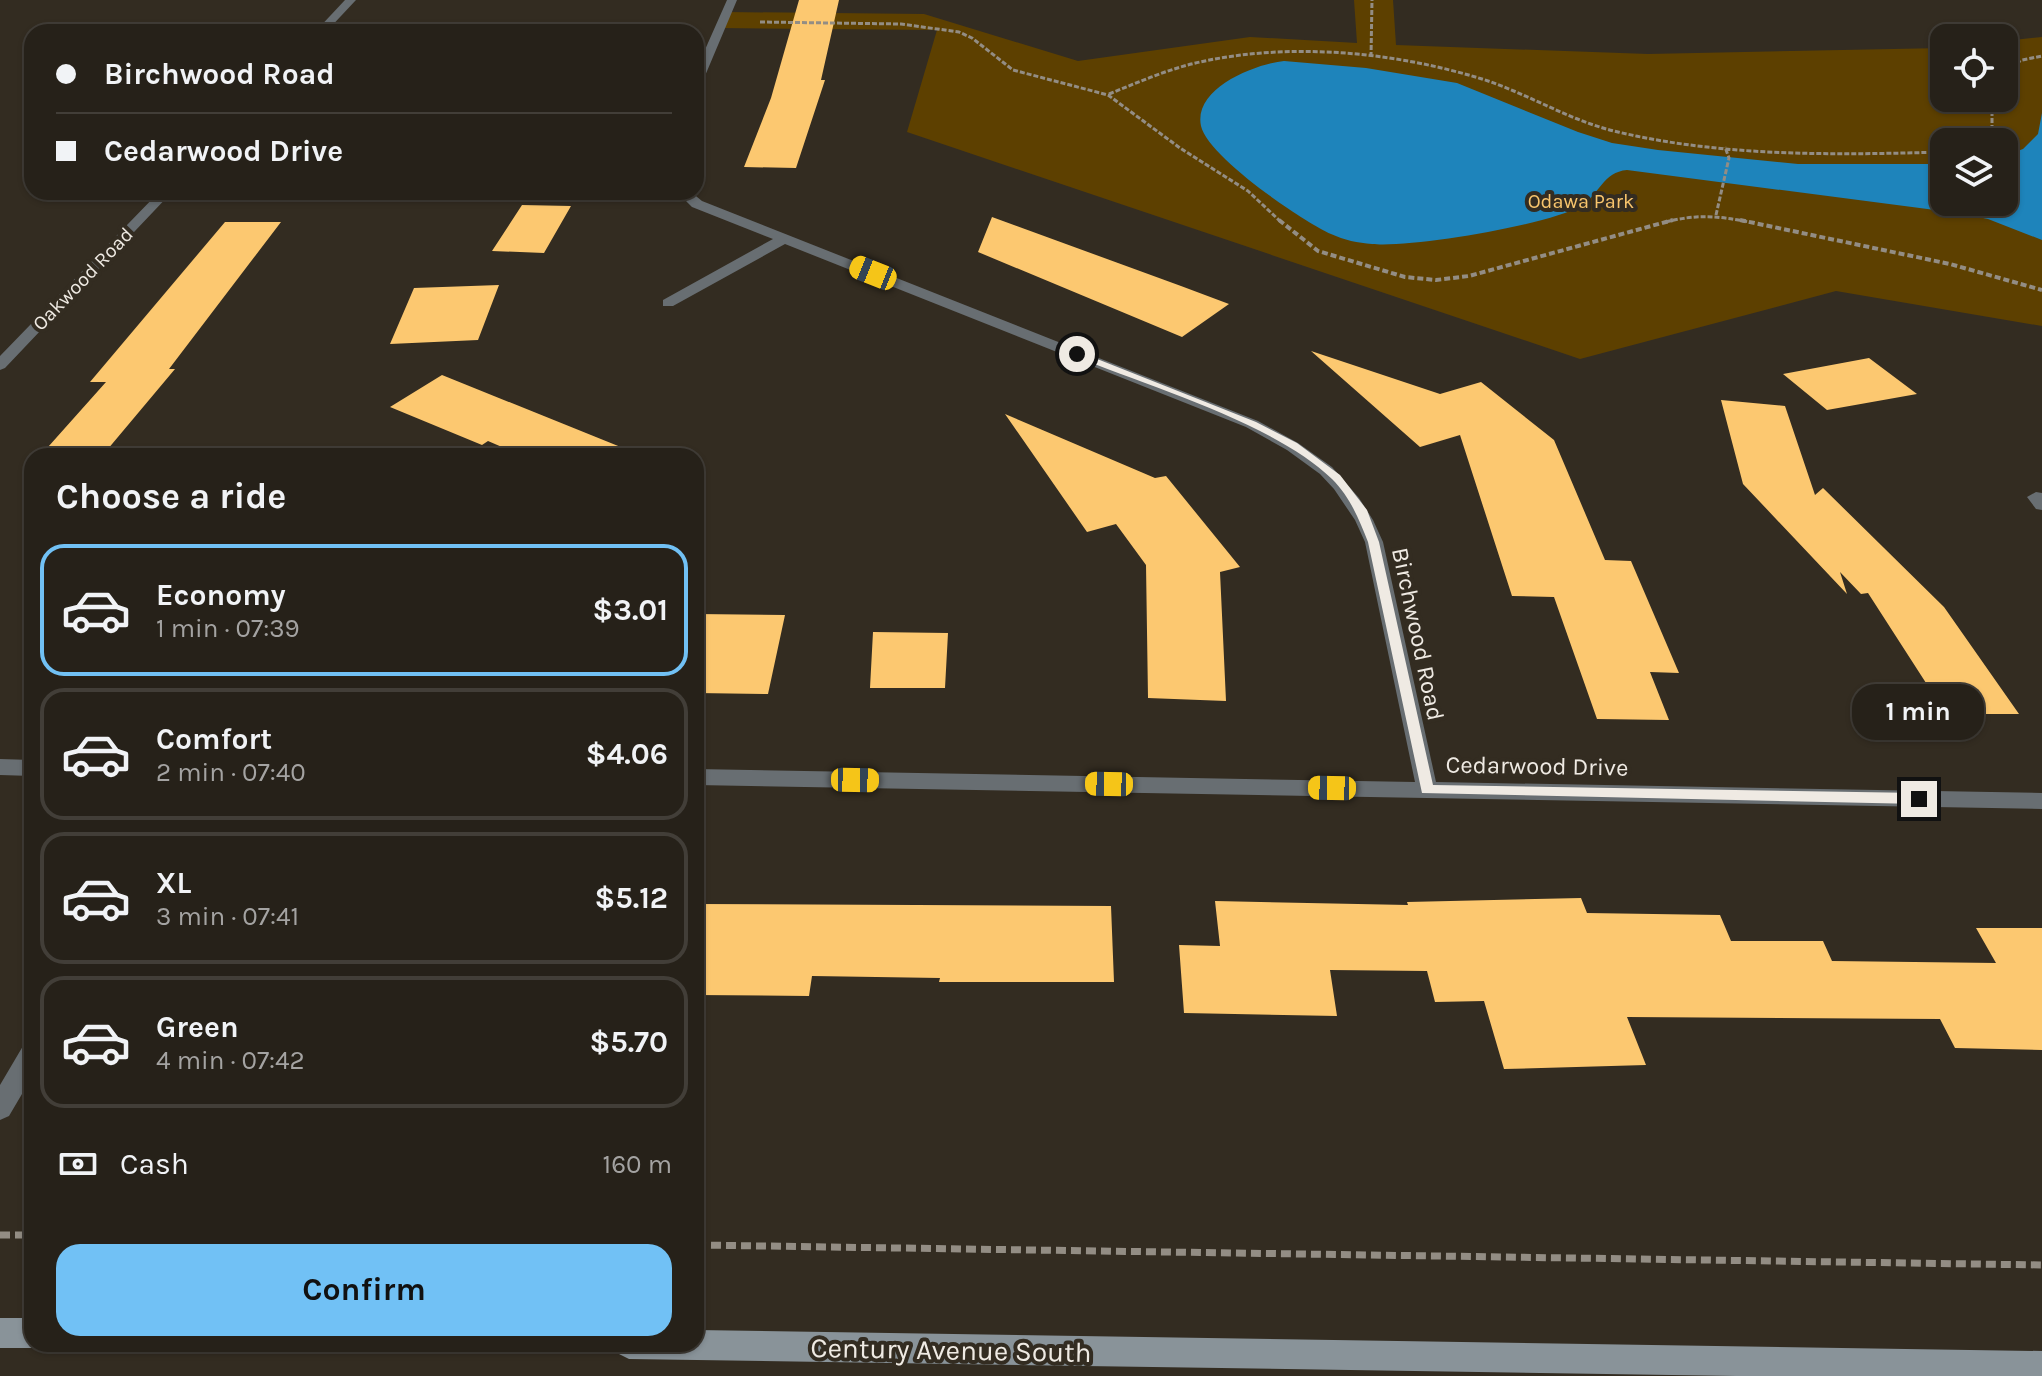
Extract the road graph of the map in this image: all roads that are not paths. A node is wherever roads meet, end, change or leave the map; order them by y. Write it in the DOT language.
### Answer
graph roads {
  1 [pos="351,0"];
  2 [pos="732,0"];
  3 [pos="328,24"];
  4 [pos="704,65"];
  5 [pos="158,200"];
  6 [pos="692,200"];
  7 [pos="785,238"];
  8 [pos="668,303"];
  9 [pos="0,365"];
  10 [pos="0,767"];
  11 [pos="24,768"];
  12 [pos="704,777"];
  13 [pos="1427,790"];
  14 [pos="2042,801"];
  15 [pos="24,1068"];
  16 [pos="0,1108"];
  17 [pos="0,1333"];
  18 [pos="24,1333"];
  19 [pos="704,1345"];
  20 [pos="2042,1366"];
  1 -- 3 [label="street"];
  2 -- 4 [label="street"];
  5 -- 9 [label="street, Oakwood Road"];
  6 -- 7 [label="street, Birchwood Road"];
  7 -- 8 [label="street"];
  7 -- 13 [label="street, Birchwood Road"];
  10 -- 11 [label="street"];
  12 -- 13 [label="street, Cedarwood Drive"];
  13 -- 14 [label="street, Cedarwood Drive"];
  15 -- 16 [label="street"];
  17 -- 18 [label="main road"];
  19 -- 20 [label="main road, Century Avenue South"];
}
